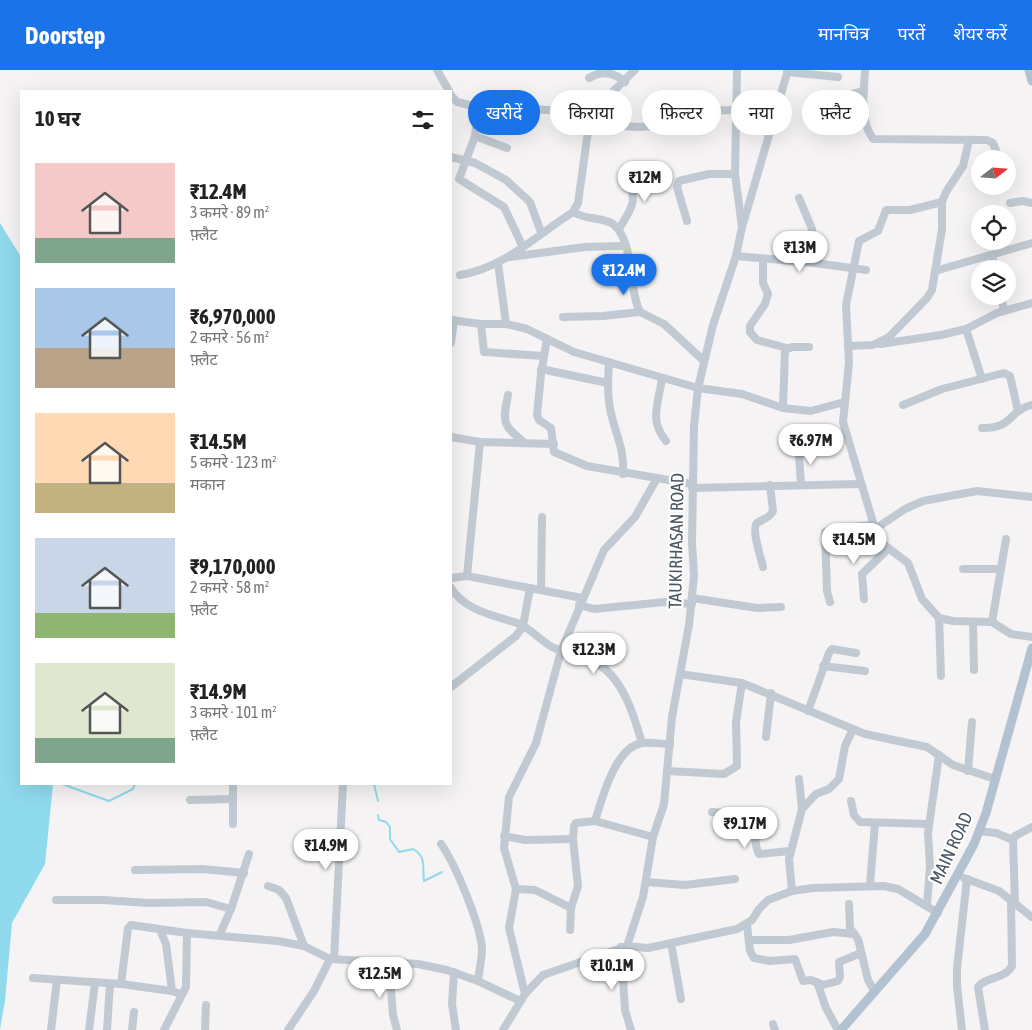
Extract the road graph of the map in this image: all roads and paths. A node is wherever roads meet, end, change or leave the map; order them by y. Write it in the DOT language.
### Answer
graph roads {
  1 [pos="437,70"];
  2 [pos="635,70"];
  3 [pos="737,70"];
  4 [pos="865,70"];
  5 [pos="1029,70"];
  6 [pos="787,71"];
  7 [pos="589,78"];
  8 [pos="838,78"];
  9 [pos="1032,81"];
  10 [pos="625,82"];
  11 [pos="448,90"];
  12 [pos="616,90"];
  13 [pos="736,90"];
  14 [pos="864,90"];
  15 [pos="452,98"];
  16 [pos="468,103"];
  17 [pos="731,110"];
  18 [pos="632,127"];
  19 [pos="869,132"];
  20 [pos="587,135"];
  21 [pos="735,135"];
  22 [pos="475,136"];
  23 [pos="969,140"];
  24 [pos="507,148"];
  25 [pos="994,150"];
  26 [pos="452,157"];
  27 [pos="466,159"];
  28 [pos="627,170"];
  29 [pos="452,173"];
  30 [pos="460,174"];
  31 [pos="735,174"];
  32 [pos="799,198"];
  33 [pos="942,202"];
  34 [pos="1010,203"];
  35 [pos="1032,203"];
  36 [pos="573,212"];
  37 [pos="687,221"];
  38 [pos="742,227"];
  39 [pos="619,229"];
  40 [pos="541,232"];
  41 [pos="1032,243"];
  42 [pos="624,246"];
  43 [pos="523,247"];
  44 [pos="992,255"];
  45 [pos="736,256"];
  46 [pos="508,257"];
  47 [pos="763,259"];
  48 [pos="993,260"];
  49 [pos="498,263"];
  50 [pos="815,263"];
  51 [pos="853,267"];
  52 [pos="866,270"];
  53 [pos="935,271"];
  54 [pos="460,275"];
  55 [pos="1032,303"];
  56 [pos="1003,305"];
  57 [pos="1004,311"];
  58 [pos="640,312"];
  59 [pos="563,317"];
  60 [pos="453,320"];
  61 [pos="481,324"];
  62 [pos="506,324"];
  63 [pos="966,328"];
  64 [pos="547,339"];
  65 [pos="878,344"];
  66 [pos="848,346"];
  67 [pos="809,347"];
  68 [pos="787,348"];
  69 [pos="543,356"];
  70 [pos="704,361"];
  71 [pos="609,362"];
  72 [pos="541,369"];
  73 [pos="662,379"];
  74 [pos="982,379"];
  75 [pos="608,383"];
  76 [pos="698,388"];
  77 [pos="508,395"];
  78 [pos="844,402"];
  79 [pos="903,405"];
  80 [pos="1032,405"];
  81 [pos="783,408"];
  82 [pos="1018,411"];
  83 [pos="982,428"];
  84 [pos="452,437"];
  85 [pos="806,437"];
  86 [pos="480,442"];
  87 [pos="666,442"];
  88 [pos="525,443"];
  89 [pos="554,444"];
  90 [pos="623,474"];
  91 [pos="656,480"];
  92 [pos="860,484"];
  93 [pos="770,485"];
  94 [pos="801,485"];
  95 [pos="692,486"];
  96 [pos="1032,497"];
  97 [pos="542,517"];
  98 [pos="874,527"];
  99 [pos="1006,539"];
  100 [pos="888,549"];
  101 [pos="763,567"];
  102 [pos="964,569"];
  103 [pos="1000,569"];
  104 [pos="467,576"];
  105 [pos="452,578"];
  106 [pos="530,588"];
  107 [pos="452,590"];
  108 [pos="540,590"];
  109 [pos="864,599"];
  110 [pos="692,601"];
  111 [pos="581,602"];
  112 [pos="830,602"];
  113 [pos="780,607"];
  114 [pos="939,618"];
  115 [pos="973,622"];
  116 [pos="992,622"];
  117 [pos="526,627"];
  118 [pos="1032,637"];
  119 [pos="1032,648"];
  120 [pos="561,651"];
  121 [pos="856,653"];
  122 [pos="823,666"];
  123 [pos="974,670"];
  124 [pos="864,671"];
  125 [pos="1028,672"];
  126 [pos="680,674"];
  127 [pos="941,676"];
  128 [pos="742,683"];
  129 [pos="452,686"];
  130 [pos="771,693"];
  131 [pos="808,711"];
  132 [pos="972,722"];
  133 [pos="853,729"];
  134 [pos="766,737"];
  135 [pos="642,743"];
  136 [pos="670,744"];
  137 [pos="939,755"];
  138 [pos="668,771"];
  139 [pos="968,771"];
  140 [pos="799,779"];
  141 [pos="995,779"];
  142 [pos="233,785"];
  143 [pos="343,785"];
  144 [pos="233,799"];
  145 [pos="190,800"];
  146 [pos="852,801"];
  147 [pos="802,809"];
  148 [pos="712,812"];
  149 [pos="595,821"];
  150 [pos="875,823"];
  151 [pos="233,824"];
  152 [pos="929,824"];
  153 [pos="1032,827"];
  154 [pos="978,832"];
  155 [pos="504,836"];
  156 [pos="653,837"];
  157 [pos="573,839"];
  158 [pos="1013,840"];
  159 [pos="440,844"];
  160 [pos="790,851"];
  161 [pos="249,854"];
  162 [pos="135,870"];
  163 [pos="244,872"];
  164 [pos="958,876"];
  165 [pos="735,879"];
  166 [pos="967,879"];
  167 [pos="646,882"];
  168 [pos="870,885"];
  169 [pos="268,886"];
  170 [pos="516,889"];
  171 [pos="792,891"];
  172 [pos="56,900"];
  173 [pos="1013,901"];
  174 [pos="849,904"];
  175 [pos="927,905"];
  176 [pos="570,908"];
  177 [pos="231,909"];
  178 [pos="938,913"];
  179 [pos="1032,917"];
  180 [pos="747,925"];
  181 [pos="160,930"];
  182 [pos="570,930"];
  183 [pos="187,933"];
  184 [pos="220,934"];
  185 [pos="854,934"];
  186 [pos="749,940"];
  187 [pos="671,943"];
  188 [pos="304,946"];
  189 [pos="624,947"];
  190 [pos="861,953"];
  191 [pos="332,959"];
  192 [pos="389,962"];
  193 [pos="454,972"];
  194 [pos="33,978"];
  195 [pos="57,980"];
  196 [pos="478,980"];
  197 [pos="817,982"];
  198 [pos="95,983"];
  199 [pos="110,984"];
  200 [pos="122,984"];
  201 [pos="172,990"];
  202 [pos="875,992"];
  203 [pos="181,994"];
  204 [pos="525,994"];
  205 [pos="681,999"];
  206 [pos="520,1001"];
  207 [pos="206,1005"];
  208 [pos="134,1012"];
  209 [pos="503,1029"];
  210 [pos="51,1030"];
  211 [pos="89,1030"];
  212 [pos="107,1030"];
  213 [pos="132,1030"];
  214 [pos="164,1030"];
  215 [pos="205,1030"];
  216 [pos="288,1030"];
  217 [pos="397,1030"];
  218 [pos="456,1030"];
  219 [pos="493,1030"];
  220 [pos="632,1030"];
  221 [pos="839,1030"];
  222 [pos="962,1030"];
  223 [pos="985,1030"];
  1 -- 11 [label="street"];
  2 -- 10 [label="street"];
  3 -- 13 [label="street, TAUKIRHASAN ROAD"];
  4 -- 14 [label="street"];
  5 -- 9 [label="main road"];
  6 -- 8 [label="street"];
  6 -- 38 [label="street"];
  7 -- 10 [label="street"];
  10 -- 12 [label="street"];
  15 -- 16 [label="street"];
  17 -- 18 [label="street"];
  19 -- 23 [label="street"];
  20 -- 36 [label="street"];
  21 -- 31 [label="street, TAUKIRHASAN ROAD"];
  22 -- 24 [label="street"];
  22 -- 27 [label="street"];
  23 -- 25 [label="street"];
  23 -- 33 [label="street"];
  26 -- 27 [label="street"];
  27 -- 30 [label="street"];
  27 -- 40 [label="street"];
  28 -- 39 [label="street"];
  29 -- 30 [label="street"];
  30 -- 43 [label="street"];
  31 -- 37 [label="street"];
  31 -- 38 [label="street, TAUKIRHASAN ROAD"];
  32 -- 50 [label="street"];
  33 -- 51 [label="street"];
  33 -- 53 [label="street"];
  34 -- 35 [label="street"];
  36 -- 39 [label="street"];
  36 -- 40 [label="street"];
  38 -- 45 [label="street, TAUKIRHASAN ROAD"];
  39 -- 42 [label="street"];
  40 -- 43 [label="street"];
  41 -- 44 [label="street"];
  42 -- 46 [label="street"];
  42 -- 58 [label="street"];
  43 -- 46 [label="street"];
  44 -- 48 [label="street"];
  44 -- 53 [label="street"];
  45 -- 47 [label="street"];
  45 -- 70 [label="street, TAUKIRHASAN ROAD"];
  46 -- 49 [label="street"];
  47 -- 50 [label="street"];
  47 -- 68 [label="street"];
  49 -- 54 [label="street"];
  49 -- 62 [label="street"];
  50 -- 51 [label="street"];
  51 -- 52 [label="street"];
  51 -- 66 [label="street"];
  53 -- 65 [label="street"];
  55 -- 57 [label="street"];
  56 -- 57 [label="street"];
  57 -- 63 [label="street"];
  58 -- 59 [label="street"];
  58 -- 70 [label="street"];
  60 -- 61 [label="street"];
  61 -- 62 [label="street"];
  61 -- 69 [label="street"];
  62 -- 64 [label="street"];
  63 -- 65 [label="street"];
  63 -- 74 [label="street"];
  64 -- 69 [label="street"];
  64 -- 71 [label="street"];
  65 -- 66 [label="street"];
  66 -- 78 [label="street"];
  67 -- 68 [label="street"];
  68 -- 81 [label="street"];
  69 -- 72 [label="street"];
  70 -- 76 [label="street, TAUKIRHASAN ROAD"];
  71 -- 73 [label="street"];
  71 -- 75 [label="street"];
  72 -- 75 [label="street"];
  72 -- 89 [label="street"];
  73 -- 76 [label="street"];
  73 -- 87 [label="street"];
  74 -- 79 [label="street"];
  74 -- 82 [label="street"];
  75 -- 90 [label="street"];
  76 -- 81 [label="street"];
  76 -- 95 [label="street, TAUKIRHASAN ROAD"];
  77 -- 88 [label="street"];
  78 -- 81 [label="street"];
  78 -- 92 [label="street"];
  80 -- 82 [label="street"];
  82 -- 83 [label="street"];
  84 -- 86 [label="street"];
  85 -- 94 [label="street"];
  86 -- 88 [label="street"];
  86 -- 104 [label="street"];
  88 -- 89 [label="street"];
  89 -- 90 [label="street"];
  90 -- 91 [label="street"];
  91 -- 95 [label="street"];
  91 -- 111 [label="street"];
  92 -- 94 [label="street"];
  92 -- 98 [label="street"];
  93 -- 94 [label="street"];
  93 -- 95 [label="street"];
  93 -- 101 [label="street"];
  95 -- 110 [label="street, TAUKIRHASAN ROAD"];
  96 -- 98 [label="street"];
  97 -- 108 [label="street"];
  98 -- 100 [label="street"];
  98 -- 112 [label="street"];
  99 -- 103 [label="street"];
  100 -- 109 [label="street"];
  100 -- 114 [label="street"];
  102 -- 103 [label="street"];
  103 -- 116 [label="street"];
  104 -- 105 [label="street"];
  104 -- 106 [label="street"];
  106 -- 108 [label="street"];
  106 -- 117 [label="street"];
  107 -- 117 [label="street"];
  108 -- 111 [label="street"];
  110 -- 111 [label="street"];
  110 -- 113 [label="street"];
  110 -- 126 [label="street, TAUKIRHASAN ROAD"];
  111 -- 120 [label="street"];
  114 -- 115 [label="street"];
  114 -- 127 [label="street"];
  115 -- 116 [label="street"];
  115 -- 123 [label="street"];
  116 -- 118 [label="street"];
  117 -- 120 [label="street"];
  117 -- 129 [label="street"];
  119 -- 125 [label="main road, MAIN ROAD"];
  120 -- 135 [label="street"];
  120 -- 155 [label="street"];
  121 -- 122 [label="street"];
  122 -- 124 [label="street"];
  122 -- 131 [label="street"];
  125 -- 141 [label="main road, MAIN ROAD"];
  126 -- 128 [label="street"];
  126 -- 136 [label="street, TAUKIRHASAN ROAD"];
  128 -- 130 [label="street"];
  128 -- 138 [label="street"];
  130 -- 131 [label="street"];
  130 -- 134 [label="street"];
  131 -- 133 [label="street"];
  132 -- 139 [label="street"];
  133 -- 137 [label="street"];
  133 -- 147 [label="street"];
  135 -- 136 [label="street"];
  135 -- 149 [label="street"];
  136 -- 138 [label="street, TAUKIRHASAN ROAD"];
  137 -- 139 [label="street"];
  137 -- 152 [label="street"];
  138 -- 156 [label="street, TAUKIRHASAN ROAD"];
  139 -- 141 [label="street"];
  140 -- 147 [label="street"];
  141 -- 154 [label="main road, MAIN ROAD"];
  142 -- 144 [label="street"];
  143 -- 191 [label="street"];
  144 -- 145 [label="street"];
  144 -- 151 [label="street"];
  146 -- 150 [label="street"];
  147 -- 160 [label="street"];
  148 -- 160 [label="street"];
  149 -- 156 [label="street"];
  149 -- 157 [label="street"];
  150 -- 152 [label="street"];
  150 -- 168 [label="street"];
  152 -- 175 [label="street"];
  153 -- 158 [label="street"];
  154 -- 158 [label="street"];
  154 -- 164 [label="main road, MAIN ROAD"];
  155 -- 157 [label="street"];
  155 -- 170 [label="street"];
  156 -- 167 [label="street, TAUKIRHASAN ROAD"];
  157 -- 176 [label="street"];
  158 -- 173 [label="street"];
  159 -- 196 [label="street"];
  160 -- 171 [label="street"];
  161 -- 163 [label="street"];
  162 -- 163 [label="street"];
  163 -- 177 [label="street"];
  164 -- 166 [label="street"];
  164 -- 178 [label="main road, MAIN ROAD"];
  165 -- 167 [label="street"];
  166 -- 173 [label="street"];
  166 -- 222 [label="street"];
  167 -- 189 [label="street, TAUKIRHASAN ROAD"];
  168 -- 171 [label="street"];
  168 -- 175 [label="street"];
  169 -- 188 [label="street"];
  170 -- 176 [label="street"];
  170 -- 204 [label="street"];
  171 -- 180 [label="street"];
  172 -- 177 [label="street"];
  173 -- 179 [label="street"];
  173 -- 223 [label="street"];
  174 -- 185 [label="street"];
  175 -- 178 [label="street"];
  176 -- 182 [label="street"];
  177 -- 184 [label="street"];
  178 -- 202 [label="main road, MAIN ROAD"];
  180 -- 186 [label="street"];
  180 -- 187 [label="street"];
  181 -- 183 [label="street"];
  181 -- 200 [label="street"];
  181 -- 201 [label="street"];
  183 -- 184 [label="street"];
  183 -- 203 [label="street"];
  184 -- 188 [label="street"];
  185 -- 186 [label="street"];
  185 -- 190 [label="street"];
  186 -- 197 [label="street"];
  187 -- 189 [label="street"];
  187 -- 205 [label="street"];
  188 -- 191 [label="street"];
  189 -- 204 [label="street"];
  189 -- 220 [label="street"];
  190 -- 197 [label="street"];
  190 -- 202 [label="street"];
  191 -- 192 [label="street"];
  191 -- 216 [label="street"];
  192 -- 193 [label="street"];
  192 -- 217 [label="street"];
  193 -- 196 [label="street"];
  193 -- 218 [label="street"];
  194 -- 195 [label="street"];
  195 -- 198 [label="street"];
  195 -- 210 [label="street"];
  196 -- 206 [label="street"];
  197 -- 221 [label="street"];
  198 -- 199 [label="street"];
  198 -- 211 [label="street"];
  199 -- 200 [label="street"];
  199 -- 212 [label="street"];
  200 -- 201 [label="street"];
  201 -- 203 [label="street"];
  202 -- 221 [label="main road, MAIN ROAD"];
  203 -- 214 [label="street"];
  204 -- 206 [label="street"];
  206 -- 209 [label="street"];
  207 -- 215 [label="street"];
  208 -- 213 [label="street"];
  209 -- 219 [label="street"];
}
